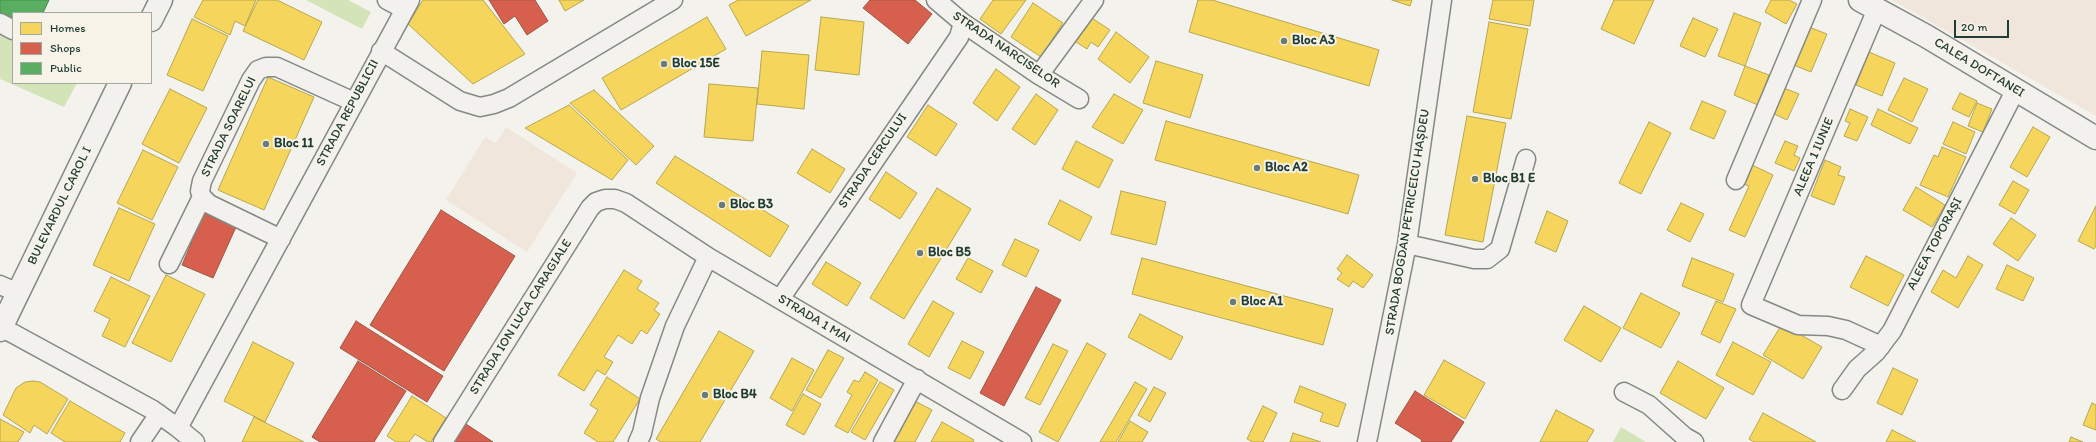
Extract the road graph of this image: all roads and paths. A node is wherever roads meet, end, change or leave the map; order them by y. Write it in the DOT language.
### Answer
graph roads {
  1 [pos="161,0"];
  2 [pos="387,0"];
  3 [pos="672,0"];
  4 [pos="936,0"];
  5 [pos="1094,0"];
  6 [pos="1442,0"];
  7 [pos="1812,0"];
  8 [pos="407,5"];
  9 [pos="1868,5"];
  10 [pos="152,18"];
  11 [pos="0,23"];
  12 [pos="963,23"];
  13 [pos="12,29"];
  14 [pos="381,51"];
  15 [pos="1039,75"];
  16 [pos="119,84"];
  17 [pos="2016,90"];
  18 [pos="1079,99"];
  19 [pos="354,102"];
  20 [pos="2096,138"];
  21 [pos="1526,159"];
  22 [pos="1736,180"];
  23 [pos="202,197"];
  24 [pos="605,199"];
  25 [pos="281,239"];
  26 [pos="1407,244"];
  27 [pos="708,257"];
  28 [pos="169,264"];
  29 [pos="9,289"];
  30 [pos="780,298"];
  31 [pos="1,328"];
  32 [pos="1881,346"];
  33 [pos="917,380"];
  34 [pos="1842,390"];
  35 [pos="1624,392"];
  36 [pos="159,414"];
  37 [pos="178,428"];
  38 [pos="1688,440"];
  39 [pos="140,442"];
  40 [pos="195,442"];
  41 [pos="443,442"];
  42 [pos="638,442"];
  43 [pos="883,442"];
  44 [pos="1022,442"];
  45 [pos="1367,442"];
  1 -- 10 [label="main road"];
  2 -- 8 [label="street"];
  3 -- 14 [label="street, STRADA REPUBLICII"];
  4 -- 12 [label="street, STRADA NARCISELOR"];
  5 -- 15 [label="street"];
  6 -- 26 [label="street, STRADA BOGDAN PETRICEICU HAȘDEU"];
  7 -- 22 [label="street"];
  8 -- 14 [label="street"];
  9 -- 17 [label="main road, CALEA DOFTANEI"];
  9 -- 32 [label="street, ALEEA 1 IUNIE"];
  11 -- 13 [label="street"];
  12 -- 15 [label="street, STRADA NARCISELOR"];
  12 -- 30 [label="street, STRADA CERCULUI"];
  14 -- 19 [label="street, STRADA REPUBLICII"];
  15 -- 18 [label="street, STRADA NARCISELOR"];
  16 -- 29 [label="main road, BULEVARDUL CAROL I"];
  17 -- 20 [label="main road, CALEA DOFTANEI"];
  17 -- 32 [label="street, ALEEA TOPORAȘI"];
  19 -- 23 [label="street, STRADA SOARELUI"];
  19 -- 25 [label="street, STRADA REPUBLICII"];
  21 -- 26 [label="street"];
  23 -- 25 [label="street"];
  23 -- 28 [label="street"];
  24 -- 27 [label="street, STRADA 1 MAI"];
  24 -- 41 [label="street, STRADA ION LUCA CARAGIALE"];
  25 -- 37 [label="street, STRADA REPUBLICII"];
  26 -- 45 [label="street, STRADA BOGDAN PETRICEICU HAȘDEU"];
  27 -- 30 [label="street, STRADA 1 MAI"];
  27 -- 42 [label="street"];
  29 -- 31 [label="main road, BULEVARDUL CAROL I"];
  30 -- 33 [label="street, STRADA 1 MAI"];
  31 -- 36 [label="street"];
  32 -- 34 [label="street, ALEEA TOPORAȘI"];
  33 -- 43 [label="street"];
  33 -- 44 [label="street, STRADA 1 MAI"];
  35 -- 38 [label="street"];
  36 -- 37 [label="street"];
  36 -- 39 [label="street"];
  37 -- 40 [label="street"];
}
